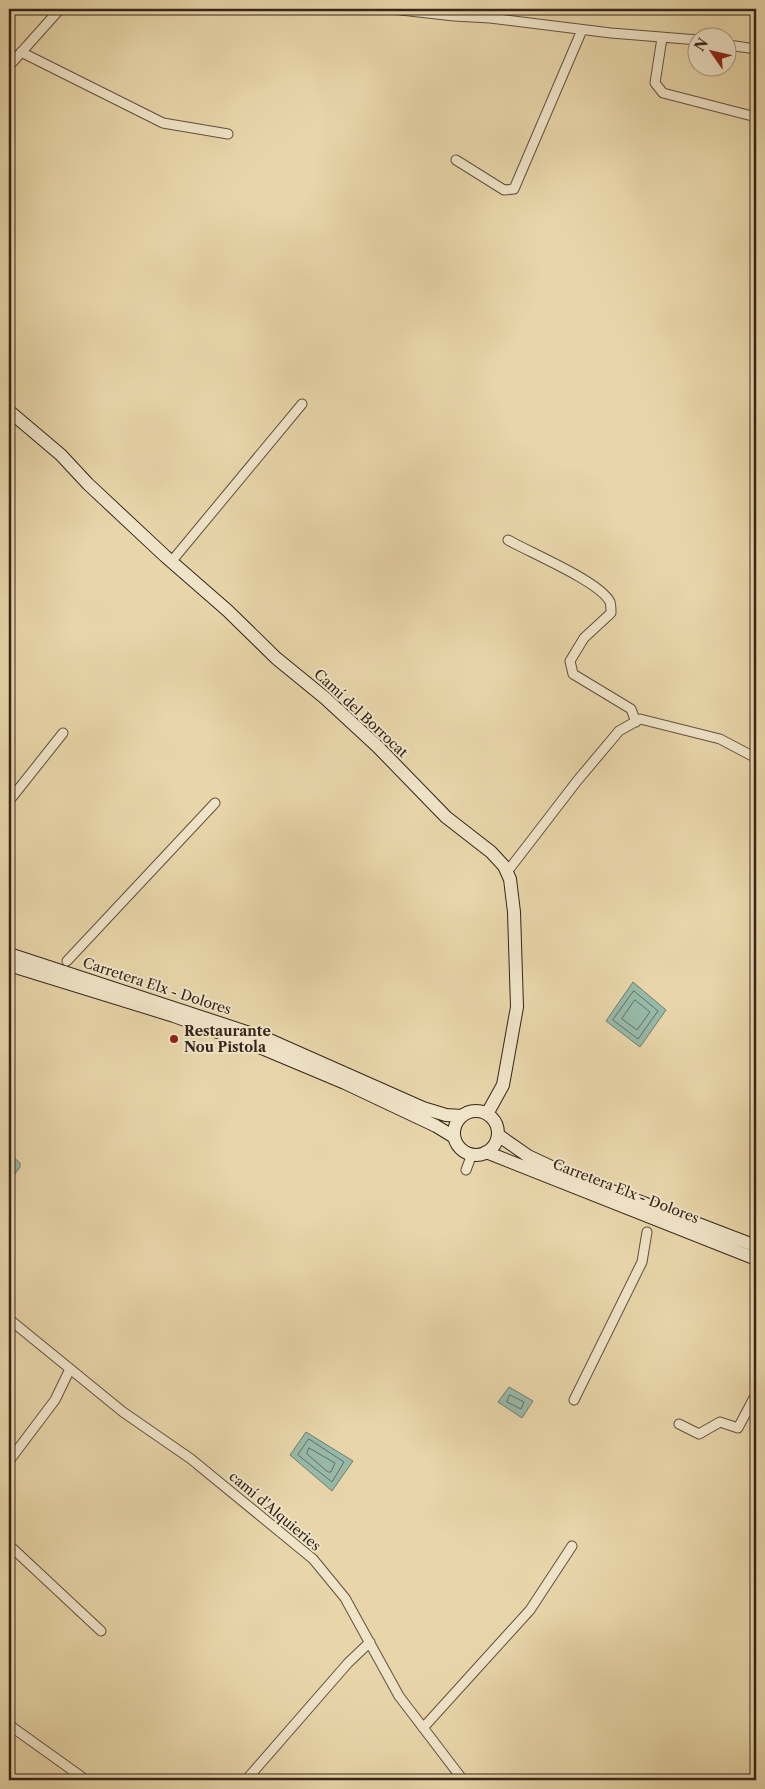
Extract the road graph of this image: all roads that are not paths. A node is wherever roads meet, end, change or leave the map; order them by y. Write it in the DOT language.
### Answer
graph roads {
  1 [pos="60,9"];
  2 [pos="392,9"];
  3 [pos="582,30"];
  4 [pos="662,38"];
  5 [pos="688,39"];
  6 [pos="738,46"];
  7 [pos="756,49"];
  8 [pos="21,52"];
  9 [pos="9,66"];
  10 [pos="756,117"];
  11 [pos="228,134"];
  12 [pos="456,160"];
  13 [pos="302,404"];
  14 [pos="9,410"];
  15 [pos="508,540"];
  16 [pos="171,562"];
  17 [pos="636,722"];
  18 [pos="63,733"];
  19 [pos="756,758"];
  20 [pos="9,801"];
  21 [pos="215,803"];
  22 [pos="507,872"];
  23 [pos="9,954"];
  24 [pos="67,961"];
  25 [pos="9,966"];
  26 [pos="487,1114"];
  27 [pos="462,1116"];
  28 [pos="498,1135"];
  29 [pos="454,1137"];
  30 [pos="486,1152"];
  31 [pos="472,1154"];
  32 [pos="466,1170"];
  33 [pos="647,1232"];
  34 [pos="756,1246"];
  35 [pos="756,1259"];
  36 [pos="9,1319"];
  37 [pos="70,1368"];
  38 [pos="756,1394"];
  39 [pos="574,1400"];
  40 [pos="679,1424"];
  41 [pos="9,1461"];
  42 [pos="9,1545"];
  43 [pos="572,1546"];
  44 [pos="101,1631"];
  45 [pos="370,1642"];
  46 [pos="9,1728"];
  47 [pos="423,1728"];
  48 [pos="86,1780"];
  49 [pos="246,1780"];
  50 [pos="463,1780"];
  1 -- 8 [label="street"];
  2 -- 3 [label="street"];
  3 -- 4 [label="street"];
  3 -- 12 [label="street"];
  4 -- 5 [label="street"];
  4 -- 10 [label="street"];
  6 -- 7 [label="street"];
  8 -- 9 [label="street"];
  8 -- 11 [label="street"];
  13 -- 16 [label="street"];
  14 -- 16 [label="main road, Camí del Borrocat"];
  15 -- 17 [label="street"];
  16 -- 22 [label="main road, Camí del Borrocat"];
  17 -- 19 [label="street"];
  17 -- 22 [label="street"];
  18 -- 20 [label="street"];
  21 -- 24 [label="street"];
  22 -- 26 [label="main road, Camí del Borrocat"];
  23 -- 27 [label="main road, Carretera Elx - Dolores"];
  25 -- 29 [label="main road, Carretera Elx - Dolores"];
  26 -- 27 [label="main road"];
  26 -- 28 [label="main road"];
  27 -- 29 [label="main road"];
  28 -- 30 [label="main road"];
  28 -- 34 [label="main road, Carretera Elx - Dolores"];
  29 -- 31 [label="main road"];
  30 -- 31 [label="main road"];
  30 -- 35 [label="main road, Carretera Elx - Dolores"];
  31 -- 32 [label="street"];
  33 -- 39 [label="street"];
  36 -- 37 [label="street, camí d'Alquieries"];
  37 -- 41 [label="street"];
  37 -- 45 [label="street, camí d'Alquieries"];
  38 -- 40 [label="street"];
  42 -- 44 [label="street"];
  43 -- 47 [label="street"];
  45 -- 47 [label="street, camí d'Alquieries"];
  45 -- 49 [label="street"];
  46 -- 48 [label="street"];
  47 -- 50 [label="street, camí d'Alquieries"];
}
